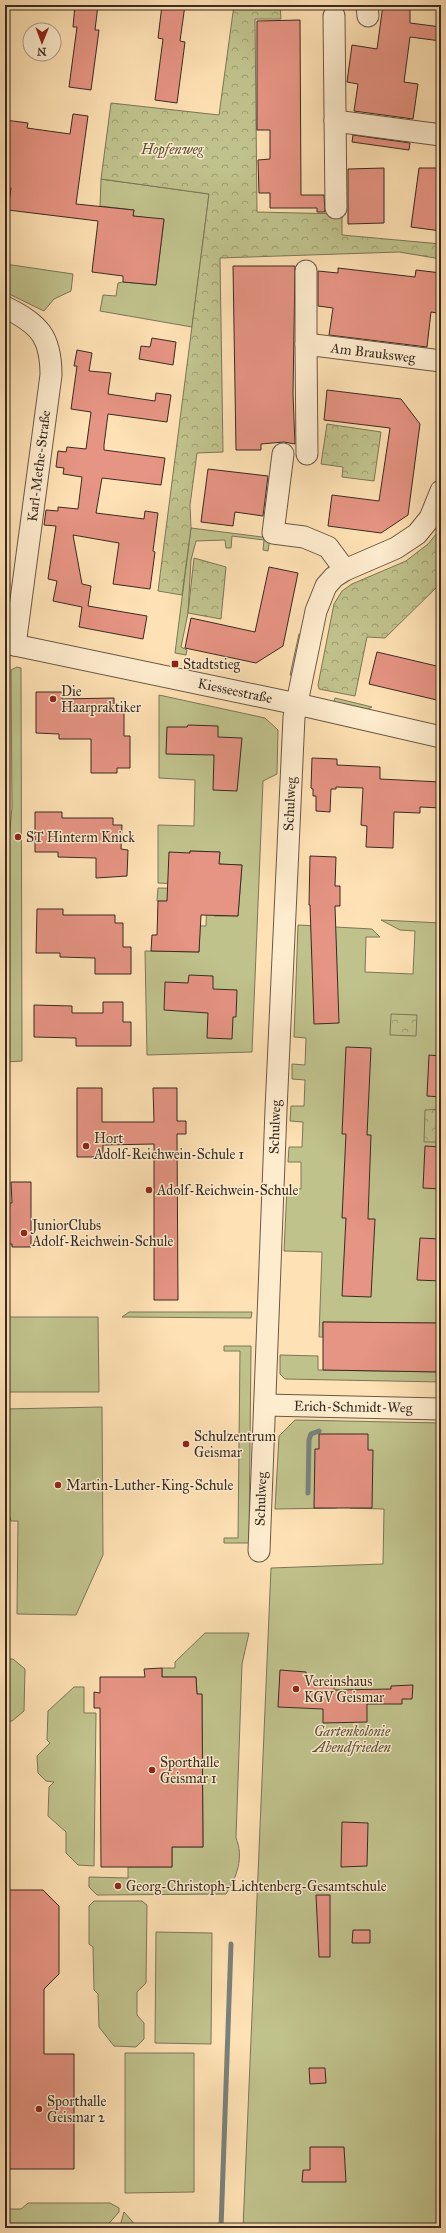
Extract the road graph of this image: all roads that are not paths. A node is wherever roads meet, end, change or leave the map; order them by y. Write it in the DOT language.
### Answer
graph roads {
  1 [pos="334,16"];
  2 [pos="335,121"];
  3 [pos="441,135"];
  4 [pos="336,208"];
  5 [pos="306,271"];
  6 [pos="5,307"];
  7 [pos="306,344"];
  8 [pos="441,361"];
  9 [pos="283,454"];
  10 [pos="307,454"];
  11 [pos="441,491"];
  12 [pos="345,570"];
  13 [pos="8,647"];
  14 [pos="297,704"];
  15 [pos="441,738"];
  16 [pos="265,1405"];
  17 [pos="441,1409"];
  18 [pos="259,1551"];
  1 -- 2 [label="street"];
  2 -- 3 [label="street"];
  2 -- 4 [label="street"];
  5 -- 7 [label="street"];
  6 -- 13 [label="street, Karl-Methe-Straße"];
  7 -- 8 [label="street, Am Brauksweg"];
  7 -- 10 [label="street"];
  9 -- 12 [label="street"];
  11 -- 12 [label="street, Schulweg"];
  12 -- 14 [label="street, Schulweg"];
  13 -- 14 [label="street, Kiesseestraße"];
  14 -- 15 [label="street, Kiesseestraße"];
  14 -- 16 [label="street, Schulweg"];
  16 -- 17 [label="street, Erich-Schmidt-Weg"];
  16 -- 18 [label="street, Schulweg"];
}
